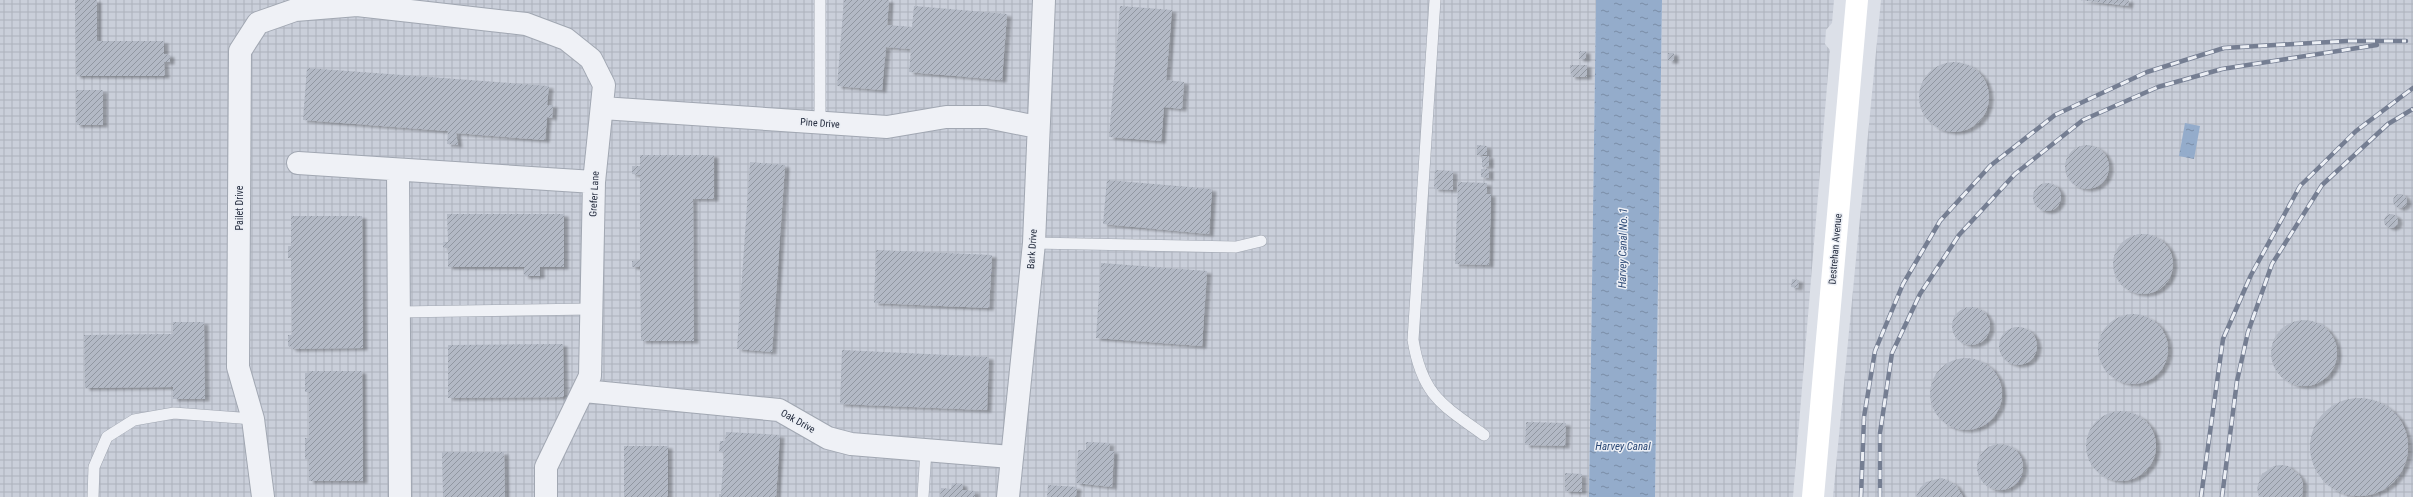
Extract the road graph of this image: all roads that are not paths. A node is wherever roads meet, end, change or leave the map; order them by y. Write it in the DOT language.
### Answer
graph roads {
  1 [pos="820,0"];
  2 [pos="1044,0"];
  3 [pos="1435,0"];
  4 [pos="1857,0"];
  5 [pos="359,2"];
  6 [pos="423,6"];
  7 [pos="602,108"];
  8 [pos="820,123"];
  9 [pos="1038,127"];
  10 [pos="298,163"];
  11 [pos="398,170"];
  12 [pos="594,182"];
  13 [pos="1261,241"];
  14 [pos="1034,243"];
  15 [pos="591,310"];
  16 [pos="399,312"];
  17 [pos="584,391"];
  18 [pos="253,419"];
  19 [pos="1484,435"];
  20 [pos="926,450"];
  21 [pos="1011,457"];
  22 [pos="93,497"];
  23 [pos="263,497"];
  24 [pos="400,497"];
  25 [pos="546,497"];
  26 [pos="923,497"];
  27 [pos="1008,497"];
  28 [pos="1813,497"];
  1 -- 8 [label="lane"];
  2 -- 9 [label="street, Bark Drive"];
  3 -- 19 [label="lane"];
  4 -- 28 [label="main road, Destrehan Avenue"];
  5 -- 6 [label="street, Grefer Lane"];
  5 -- 18 [label="street, Pailet Drive"];
  6 -- 7 [label="street, Grefer Lane"];
  7 -- 8 [label="street, Pine Drive"];
  7 -- 12 [label="street, Grefer Lane"];
  8 -- 9 [label="street, Pine Drive"];
  9 -- 14 [label="street, Bark Drive"];
  10 -- 11 [label="street"];
  11 -- 12 [label="street"];
  11 -- 16 [label="street"];
  12 -- 15 [label="street, Grefer Lane"];
  13 -- 14 [label="lane"];
  14 -- 21 [label="street, Bark Drive"];
  15 -- 16 [label="lane"];
  15 -- 17 [label="street, Grefer Lane"];
  16 -- 24 [label="street"];
  17 -- 20 [label="street, Oak Drive"];
  17 -- 25 [label="street, Grefer Lane"];
  18 -- 22 [label="lane"];
  18 -- 23 [label="street, Pailet Drive"];
  20 -- 21 [label="street, Oak Drive"];
  20 -- 26 [label="lane"];
  21 -- 27 [label="street, Bark Drive"];
}
